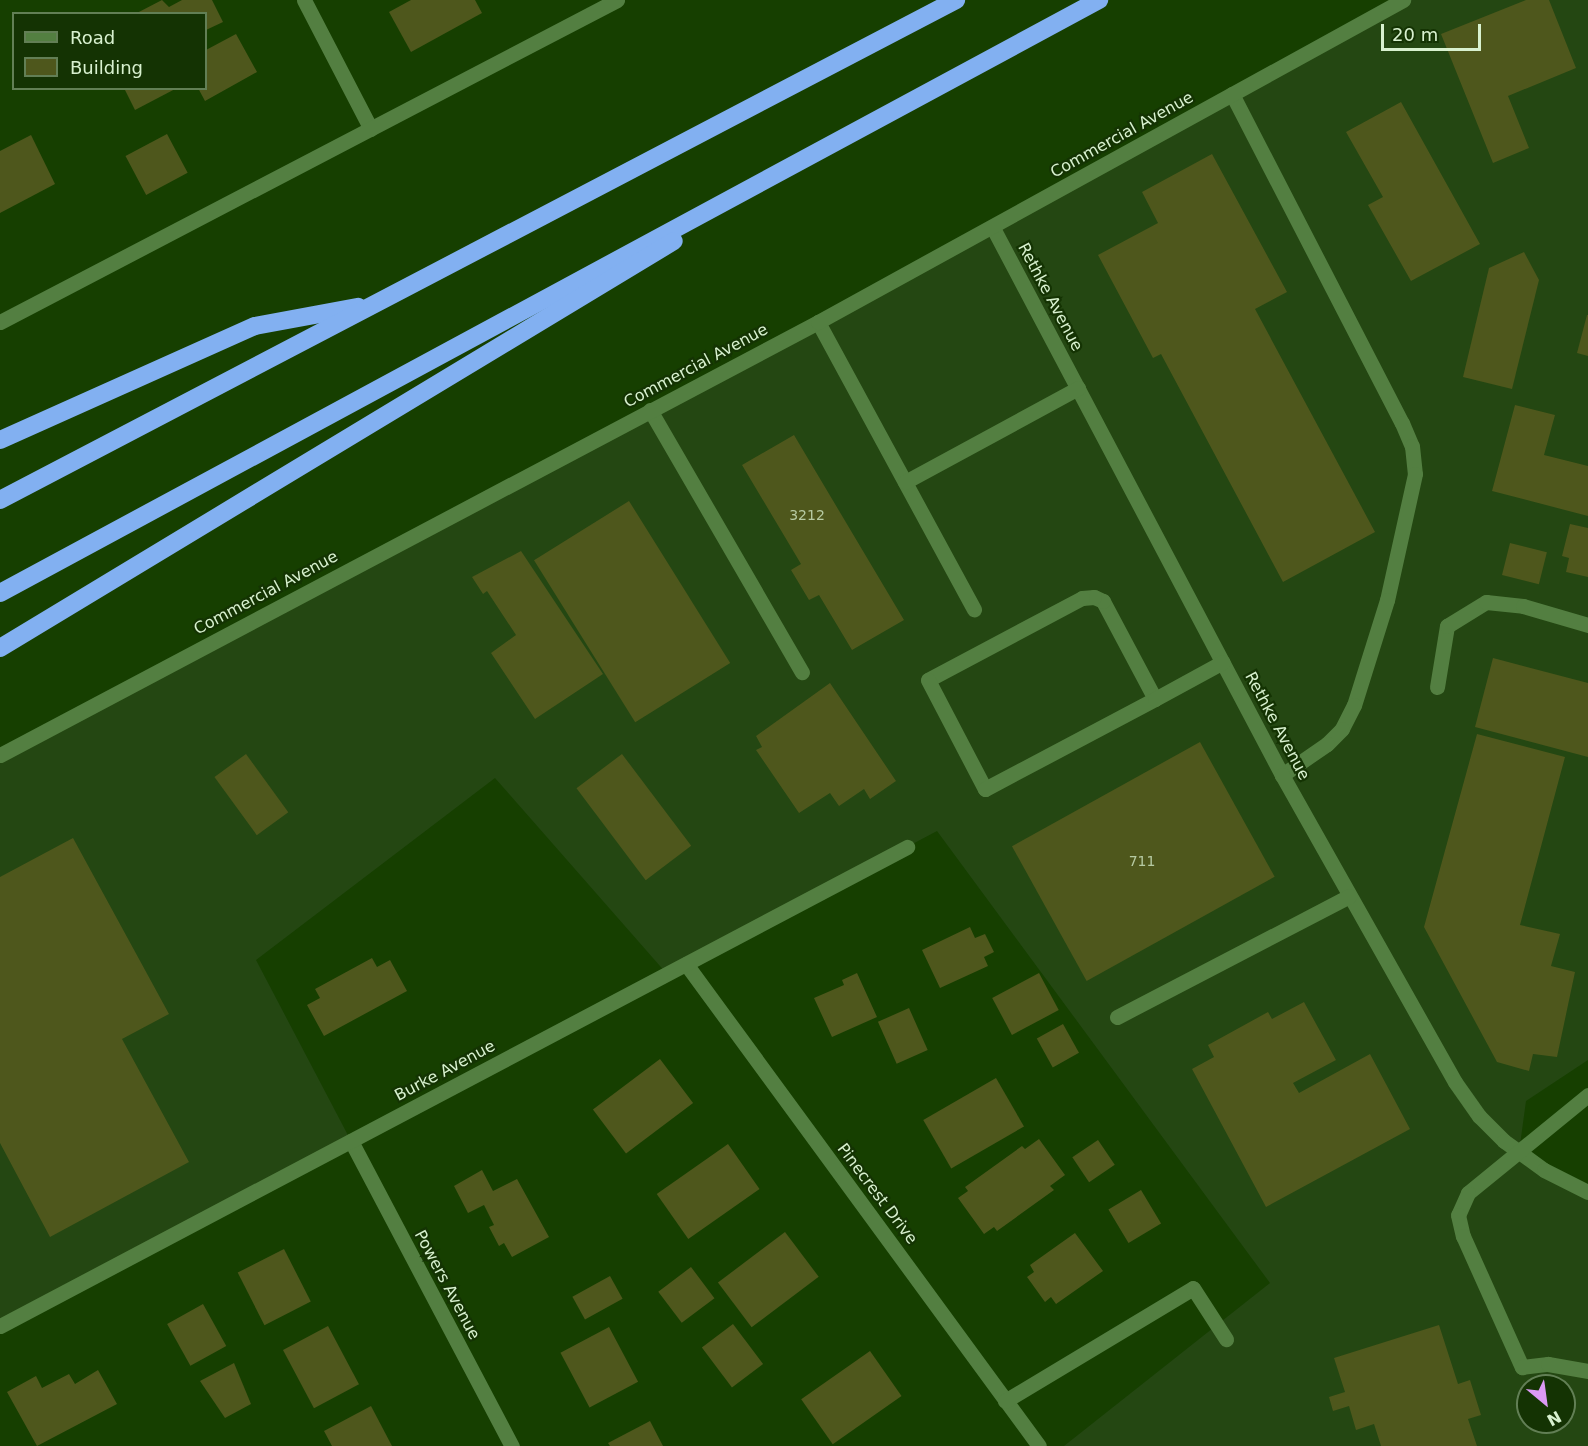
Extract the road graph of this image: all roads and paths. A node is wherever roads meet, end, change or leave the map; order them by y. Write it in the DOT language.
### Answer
graph roads {
  1 [pos="304,0"];
  2 [pos="617,0"];
  3 [pos="956,0"];
  4 [pos="1099,0"];
  5 [pos="1403,0"];
  6 [pos="1232,94"];
  7 [pos="890,111"];
  8 [pos="371,129"];
  9 [pos="993,228"];
  10 [pos="374,304"];
  11 [pos="0,322"];
  12 [pos="818,322"];
  13 [pos="1078,388"];
  14 [pos="650,410"];
  15 [pos="0,440"];
  16 [pos="906,483"];
  17 [pos="0,500"];
  18 [pos="0,593"];
  19 [pos="974,609"];
  20 [pos="1588,625"];
  21 [pos="0,648"];
  22 [pos="1223,662"];
  23 [pos="802,672"];
  24 [pos="1437,687"];
  25 [pos="1155,699"];
  26 [pos="0,755"];
  27 [pos="1282,775"];
  28 [pos="907,847"];
  29 [pos="1349,896"];
  30 [pos="686,964"];
  31 [pos="1117,1017"];
  32 [pos="1588,1095"];
  33 [pos="351,1141"];
  34 [pos="1518,1152"];
  35 [pos="1588,1192"];
  36 [pos="0,1326"];
  37 [pos="1226,1339"];
  38 [pos="1588,1371"];
  39 [pos="1005,1401"];
  40 [pos="512,1446"];
  41 [pos="1039,1446"];
  1 -- 8 [label="street"];
  2 -- 8 [label="street"];
  3 -- 10 [label="highway"];
  4 -- 7 [label="highway"];
  5 -- 6 [label="street, Commercial Avenue"];
  6 -- 9 [label="street, Commercial Avenue"];
  6 -- 27 [label="street"];
  7 -- 18 [label="highway"];
  7 -- 21 [label="highway"];
  8 -- 11 [label="street"];
  9 -- 12 [label="street, Commercial Avenue"];
  9 -- 13 [label="street, Rethke Avenue"];
  10 -- 15 [label="highway"];
  10 -- 17 [label="highway"];
  12 -- 14 [label="street, Commercial Avenue"];
  12 -- 16 [label="street"];
  13 -- 16 [label="street"];
  13 -- 22 [label="street, Rethke Avenue"];
  14 -- 23 [label="street"];
  14 -- 26 [label="street, Commercial Avenue"];
  16 -- 19 [label="street"];
  20 -- 24 [label="street"];
  22 -- 25 [label="street"];
  22 -- 27 [label="street, Rethke Avenue"];
  25 -- 25 [label="street"];
  27 -- 29 [label="street, Rethke Avenue"];
  28 -- 30 [label="street, Burke Avenue"];
  29 -- 31 [label="street"];
  29 -- 34 [label="street, Rethke Avenue"];
  30 -- 33 [label="street, Burke Avenue"];
  30 -- 39 [label="street, Pinecrest Drive"];
  32 -- 34 [label="street"];
  33 -- 36 [label="street, Burke Avenue"];
  33 -- 40 [label="street, Powers Avenue"];
  34 -- 35 [label="street, Rethke Avenue"];
  34 -- 38 [label="street"];
  37 -- 39 [label="street"];
  39 -- 41 [label="street, Pinecrest Drive"];
}
